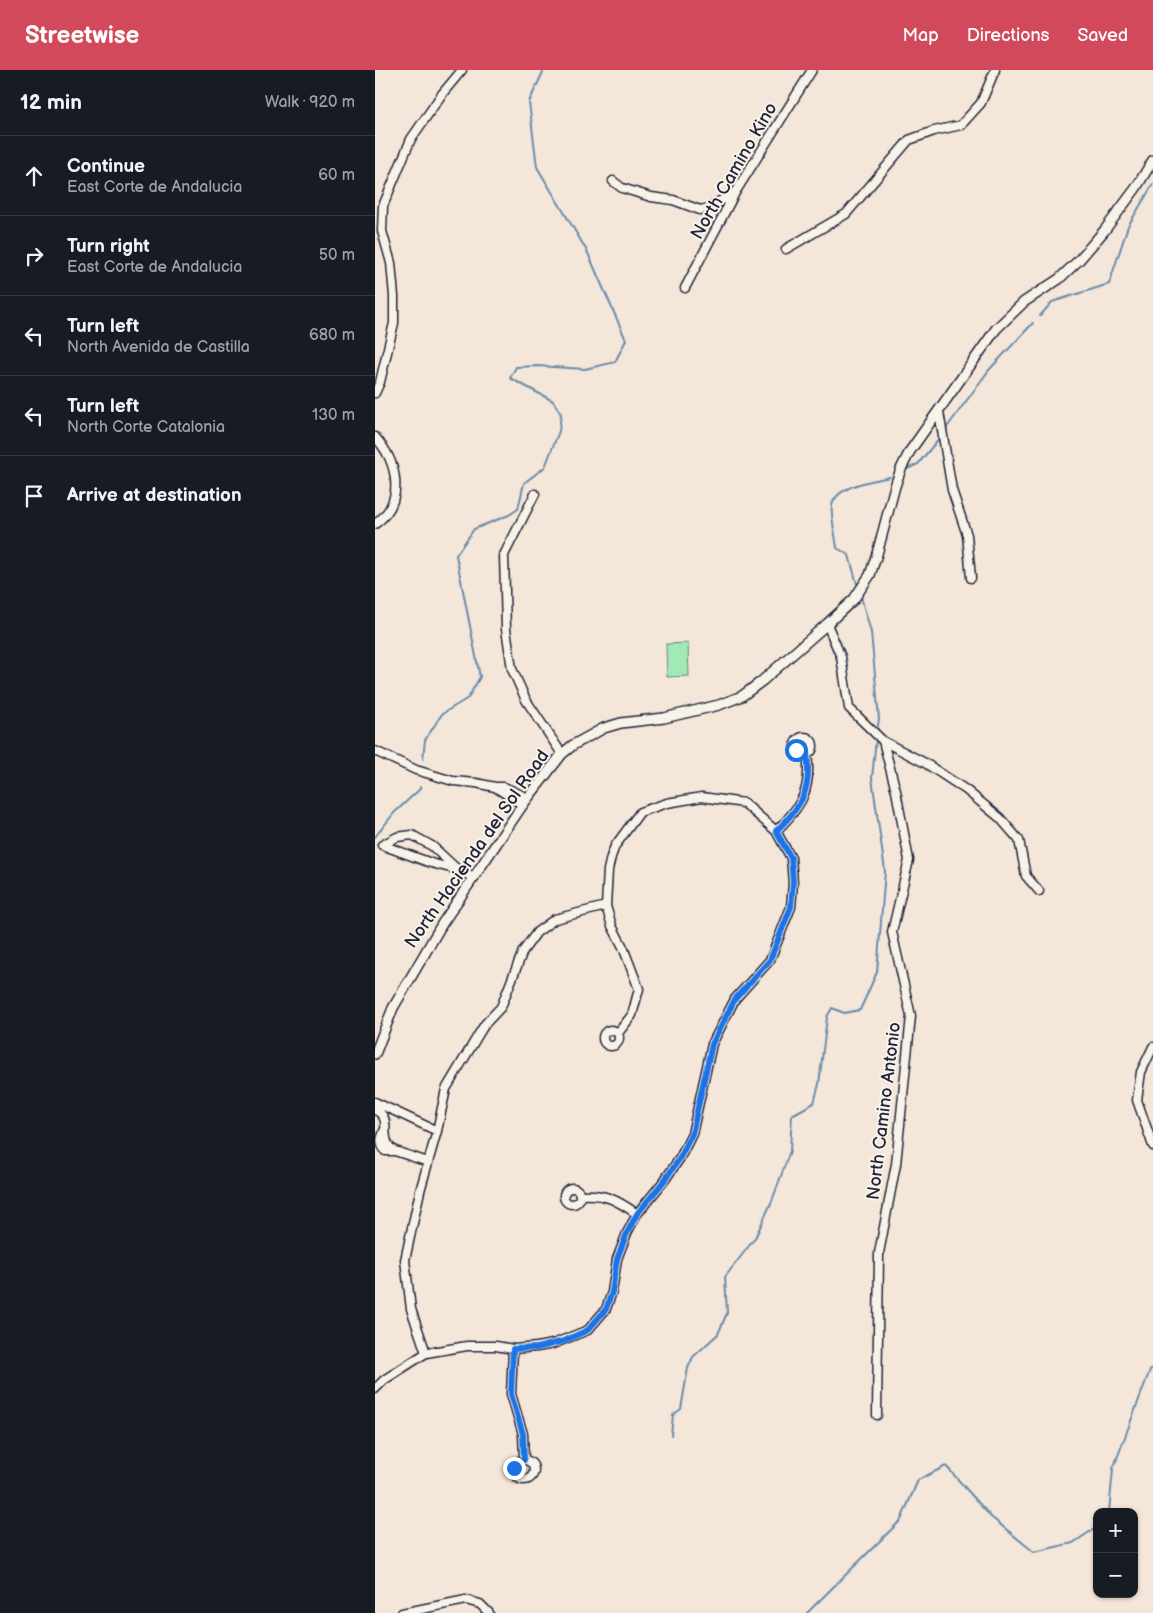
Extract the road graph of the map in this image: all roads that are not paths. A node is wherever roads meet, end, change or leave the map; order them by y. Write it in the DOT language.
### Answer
graph roads {
  1 [pos="462,70"];
  2 [pos="812,70"];
  3 [pos="995,70"];
  4 [pos="1153,160"];
  5 [pos="613,181"];
  6 [pos="737,191"];
  7 [pos="786,248"];
  8 [pos="685,288"];
  9 [pos="375,393"];
  10 [pos="939,412"];
  11 [pos="375,437"];
  12 [pos="535,494"];
  13 [pos="375,524"];
  14 [pos="971,578"];
  15 [pos="827,624"];
  16 [pos="883,741"];
  17 [pos="375,751"];
  18 [pos="562,754"];
  19 [pos="807,754"];
  20 [pos="526,801"];
  21 [pos="776,831"];
  22 [pos="379,847"];
  23 [pos="458,870"];
  24 [pos="474,878"];
  25 [pos="1039,892"];
  26 [pos="606,906"];
  27 [pos="617,1033"];
  28 [pos="1153,1047"];
  29 [pos="375,1054"];
  30 [pos="375,1102"];
  31 [pos="375,1110"];
  32 [pos="437,1131"];
  33 [pos="1153,1146"];
  34 [pos="428,1162"];
  35 [pos="580,1195"];
  36 [pos="637,1214"];
  37 [pos="513,1349"];
  38 [pos="425,1353"];
  39 [pos="375,1389"];
  40 [pos="877,1414"];
  41 [pos="524,1460"];
  42 [pos="402,1613"];
  43 [pos="489,1613"];
  1 -- 9 [label="street"];
  2 -- 6 [label="street, North Camino Kino"];
  3 -- 7 [label="street"];
  4 -- 10 [label="street, North Hacienda del Sol Road"];
  5 -- 6 [label="street"];
  6 -- 8 [label="street, North Camino Kino"];
  10 -- 14 [label="street"];
  10 -- 15 [label="street, North Hacienda del Sol Road"];
  11 -- 13 [label="street"];
  12 -- 18 [label="street"];
  15 -- 16 [label="street"];
  15 -- 18 [label="street, North Hacienda del Sol Road"];
  16 -- 25 [label="street"];
  16 -- 40 [label="street, North Camino Antonio"];
  17 -- 20 [label="street"];
  18 -- 20 [label="street, North Hacienda del Sol Road"];
  19 -- 21 [label="street"];
  20 -- 24 [label="street, North Hacienda del Sol Road"];
  21 -- 26 [label="street"];
  21 -- 36 [label="street"];
  22 -- 23 [label="street"];
  22 -- 23 [label="street"];
  23 -- 24 [label="street"];
  24 -- 29 [label="street, North Hacienda del Sol Road"];
  26 -- 27 [label="street"];
  26 -- 32 [label="street"];
  28 -- 33 [label="street"];
  30 -- 32 [label="street"];
  31 -- 34 [label="street"];
  32 -- 34 [label="street"];
  34 -- 38 [label="street"];
  35 -- 36 [label="street"];
  36 -- 37 [label="street"];
  37 -- 38 [label="street"];
  37 -- 41 [label="street"];
  38 -- 39 [label="street"];
  42 -- 43 [label="street"];
}
